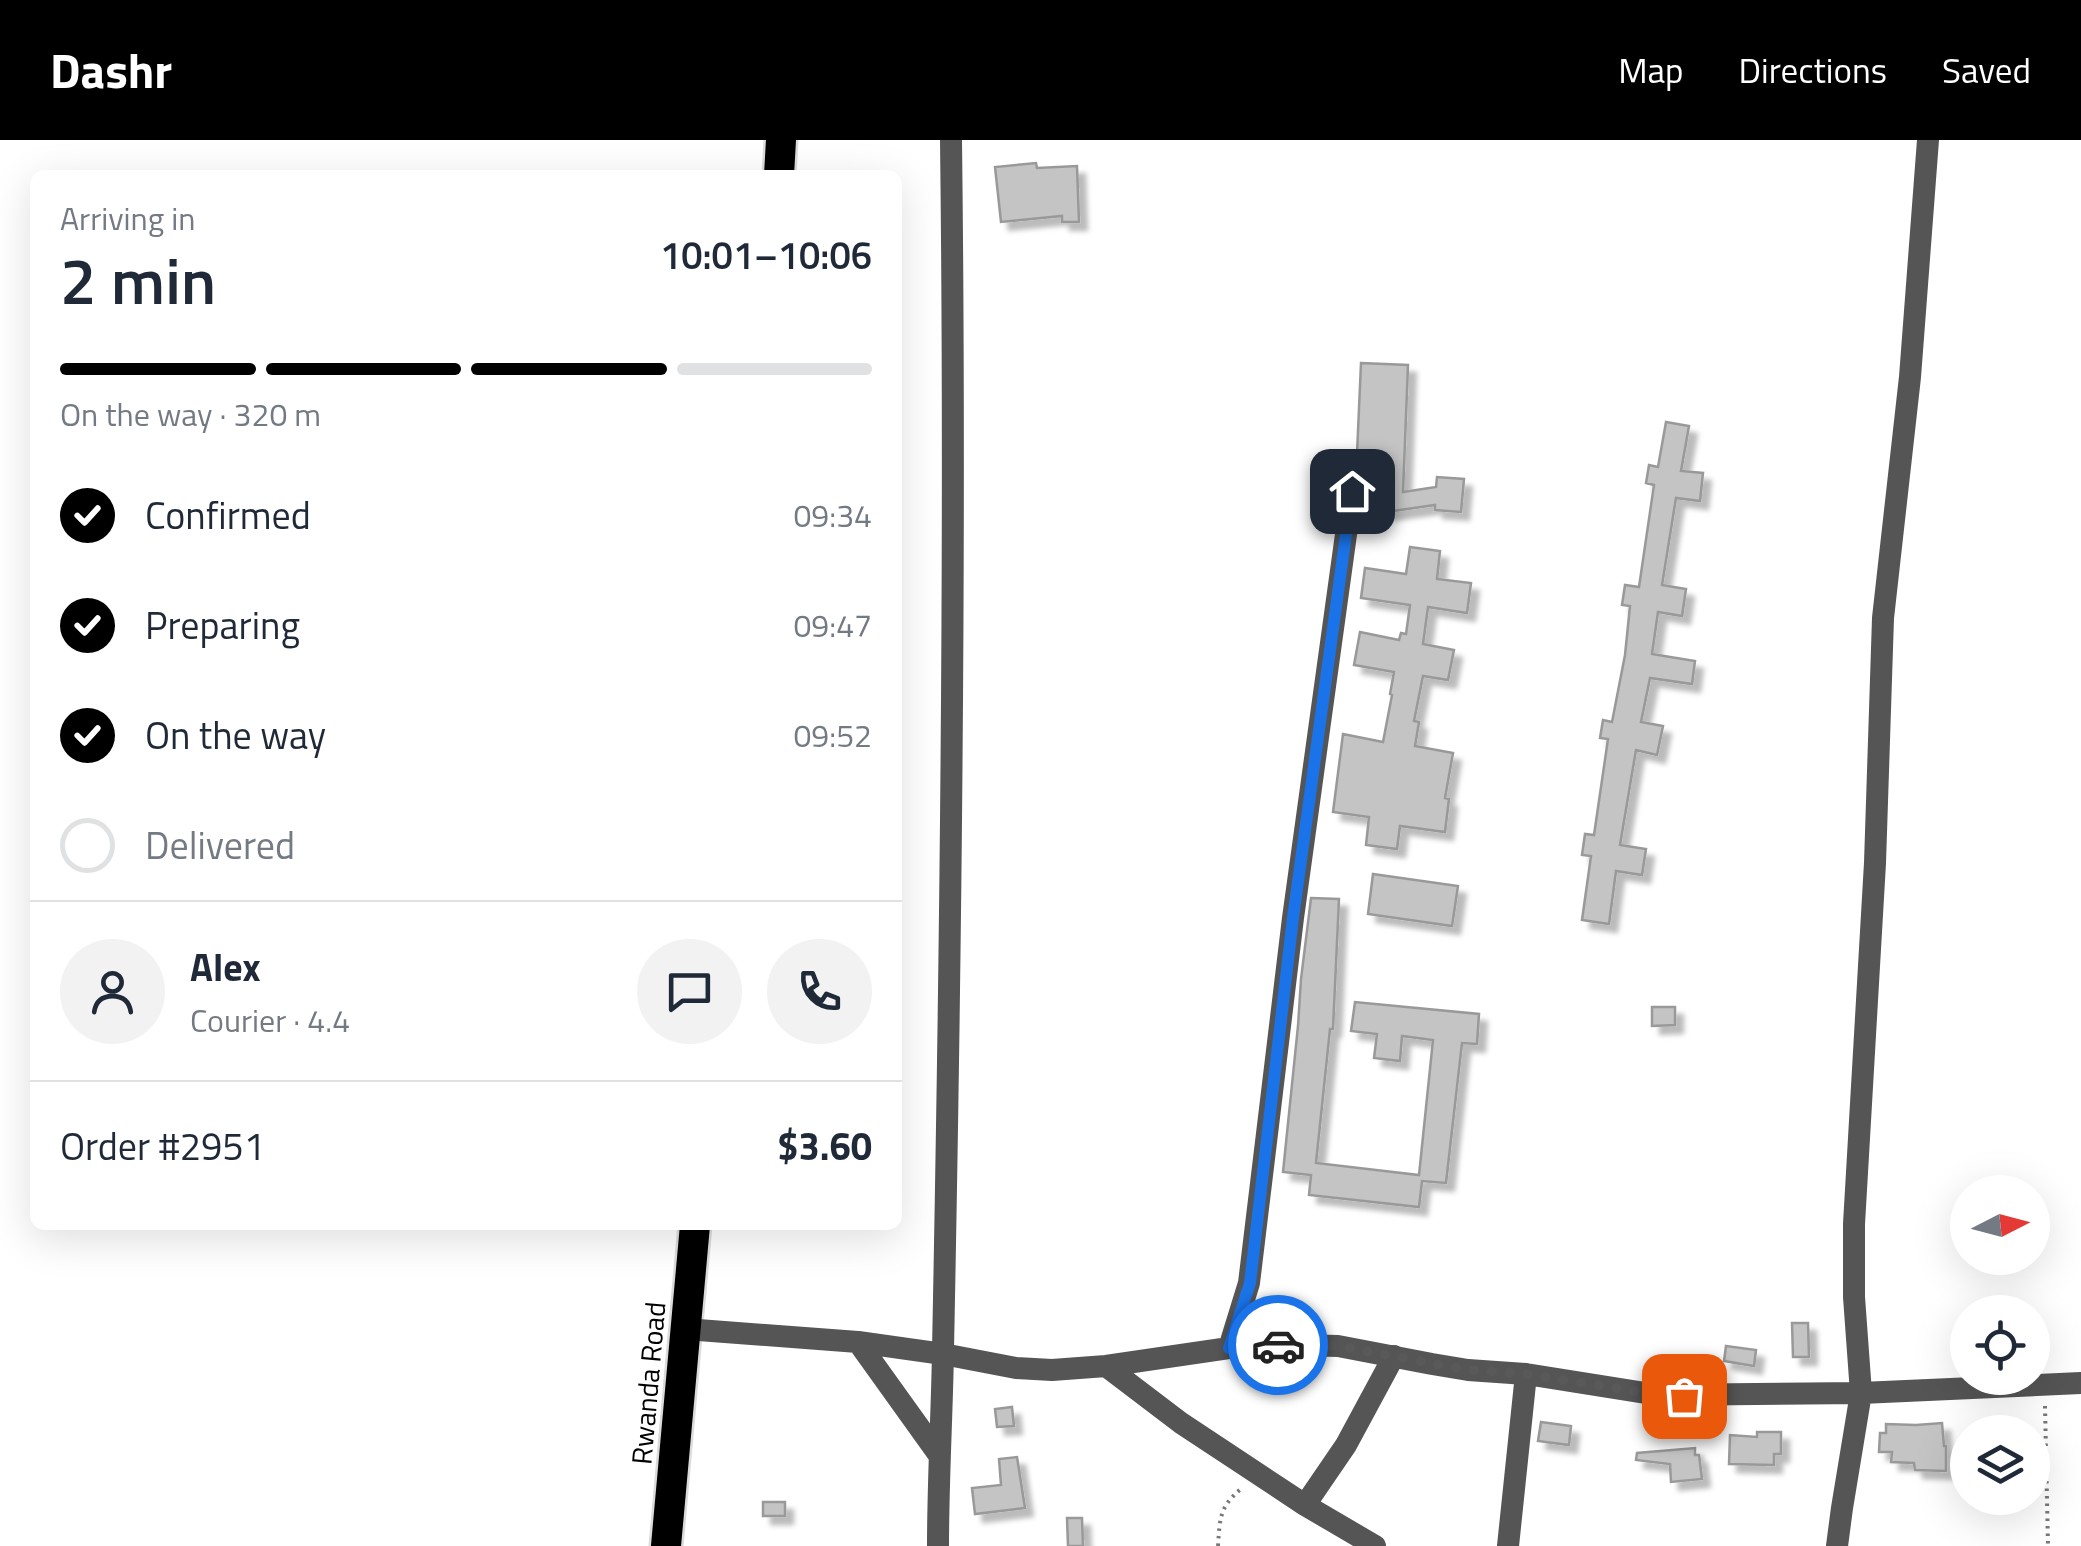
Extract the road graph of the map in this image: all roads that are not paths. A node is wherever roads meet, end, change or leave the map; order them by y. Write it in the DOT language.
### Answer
graph roads {
  1 [pos="951,140"];
  2 [pos="1928,140"];
  3 [pos="1352,491"];
  4 [pos="695,1230"];
  5 [pos="685,1329"];
  6 [pos="858,1342"];
  7 [pos="1229,1348"];
  8 [pos="943,1354"];
  9 [pos="1394,1356"];
  10 [pos="1106,1366"];
  11 [pos="1526,1374"];
  12 [pos="2081,1383"];
  13 [pos="1861,1393"];
  14 [pos="939,1455"];
  15 [pos="1305,1505"];
  16 [pos="666,1546"];
  17 [pos="938,1546"];
  18 [pos="1375,1546"];
  19 [pos="1508,1546"];
  20 [pos="1838,1546"];
  1 -- 8 [label="street"];
  2 -- 13 [label="street"];
  3 -- 7 [label="street"];
  4 -- 5 [label="highway, Rwanda Road"];
  5 -- 6 [label="street"];
  5 -- 16 [label="highway, Rwanda Road"];
  6 -- 8 [label="street"];
  6 -- 14 [label="street"];
  7 -- 9 [label="street"];
  7 -- 10 [label="street"];
  8 -- 10 [label="street"];
  8 -- 14 [label="street"];
  9 -- 11 [label="street"];
  9 -- 15 [label="street"];
  10 -- 15 [label="street"];
  11 -- 13 [label="street"];
  11 -- 19 [label="street"];
  12 -- 13 [label="street"];
  13 -- 20 [label="street"];
  14 -- 17 [label="street"];
  15 -- 18 [label="street"];
}
